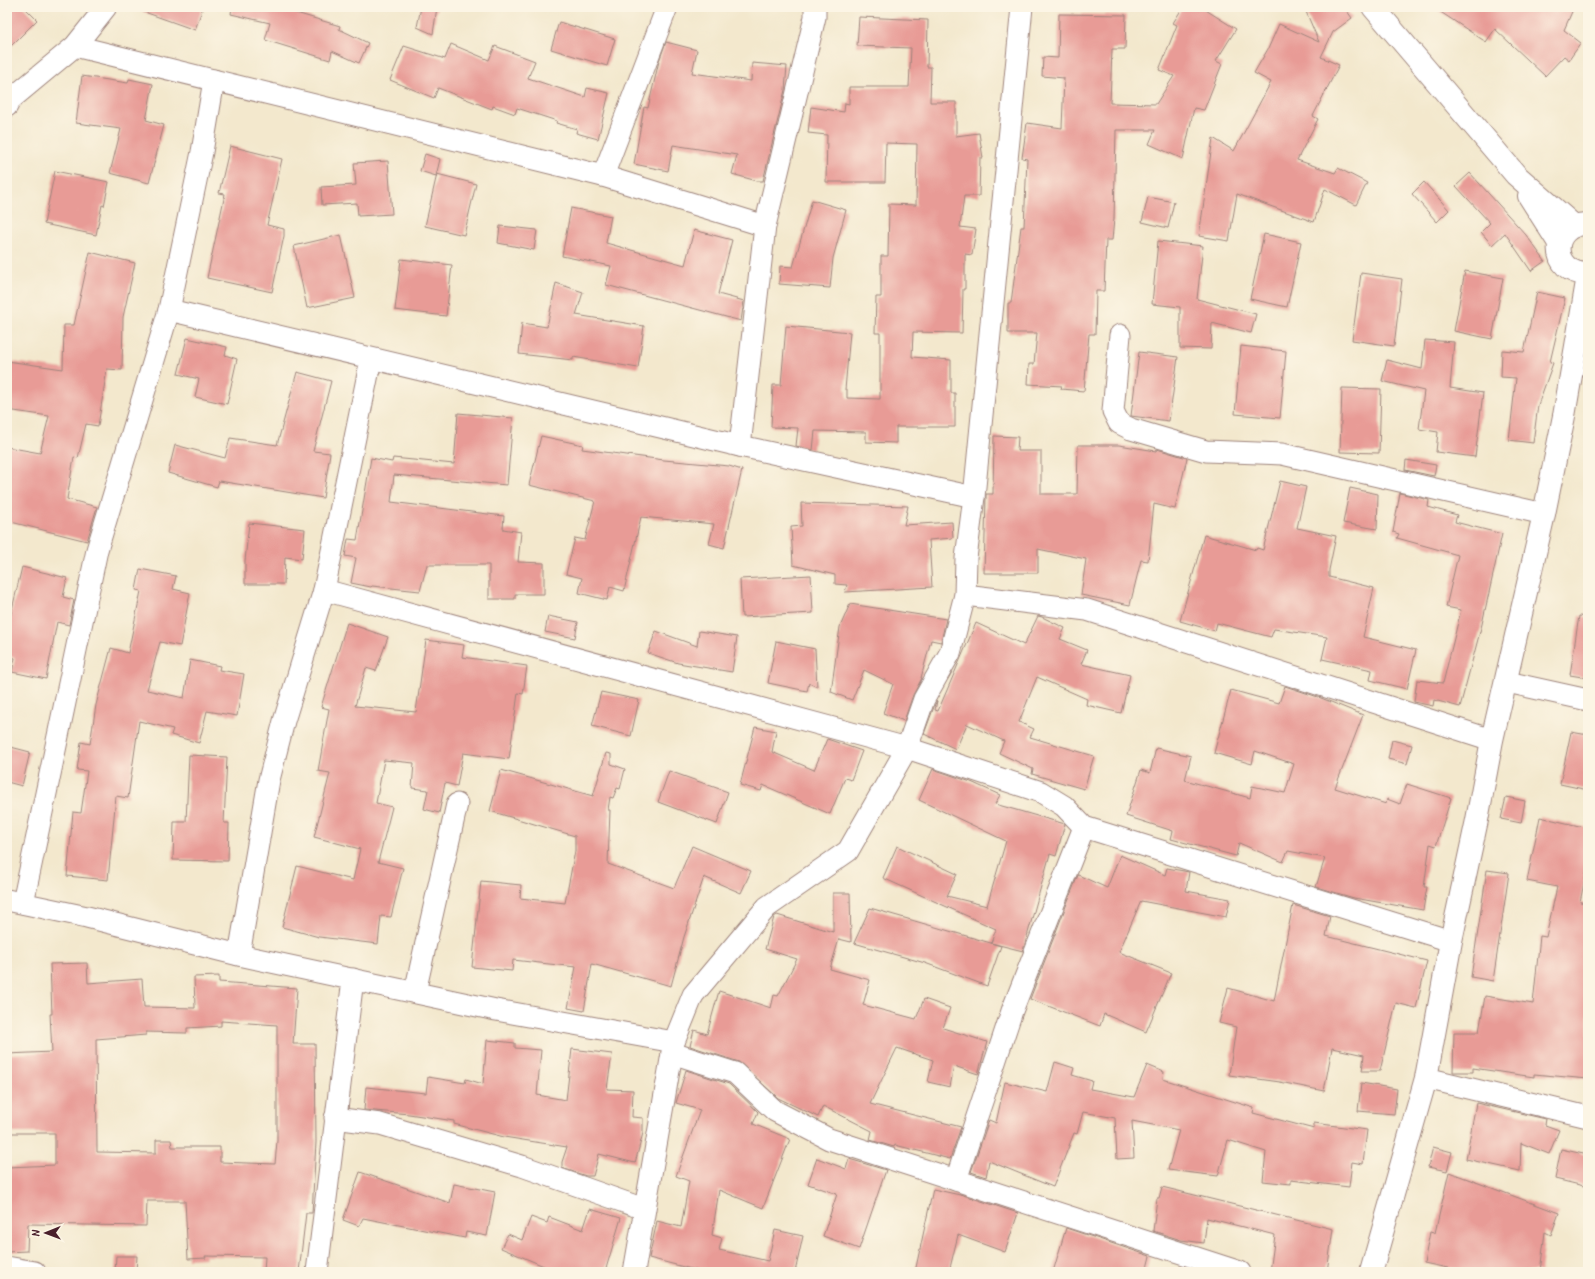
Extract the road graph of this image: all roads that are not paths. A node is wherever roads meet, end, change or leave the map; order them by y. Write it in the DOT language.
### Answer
graph roads {
  1 [pos="106,7"];
  2 [pos="666,7"];
  3 [pos="815,7"];
  4 [pos="1022,7"];
  5 [pos="1372,7"];
  6 [pos="74,46"];
  7 [pos="214,80"];
  8 [pos="7,106"];
  9 [pos="1516,175"];
  10 [pos="603,176"];
  11 [pos="1582,221"];
  12 [pos="765,226"];
  13 [pos="1559,243"];
  14 [pos="1582,274"];
  15 [pos="169,310"];
  16 [pos="1120,335"];
  17 [pos="371,359"];
  18 [pos="740,446"];
  19 [pos="974,497"];
  20 [pos="1544,514"];
  21 [pos="324,590"];
  22 [pos="965,595"];
  23 [pos="1507,682"];
  24 [pos="1588,700"];
  25 [pos="1492,740"];
  26 [pos="907,748"];
  27 [pos="457,804"];
  28 [pos="1084,827"];
  29 [pos="15,902"];
  30 [pos="1451,941"];
  31 [pos="239,955"];
  32 [pos="353,979"];
  33 [pos="416,992"];
  34 [pos="673,1048"];
  35 [pos="1426,1078"];
  36 [pos="1588,1117"];
  37 [pos="336,1118"];
  38 [pos="956,1180"];
  39 [pos="644,1209"];
  40 [pos="7,1267"];
  41 [pos="35,1272"];
  42 [pos="317,1272"];
  43 [pos="634,1272"];
  44 [pos="1240,1272"];
  45 [pos="1370,1272"];
  1 -- 6 [label="street"];
  2 -- 10 [label="street"];
  3 -- 12 [label="street"];
  4 -- 19 [label="street"];
  5 -- 9 [label="street"];
  6 -- 7 [label="street"];
  6 -- 8 [label="street"];
  7 -- 10 [label="street"];
  7 -- 15 [label="street"];
  9 -- 11 [label="street"];
  9 -- 13 [label="street"];
  10 -- 12 [label="street"];
  11 -- 13 [label="street"];
  12 -- 18 [label="street"];
  13 -- 14 [label="street"];
  14 -- 20 [label="street"];
  15 -- 17 [label="street"];
  15 -- 29 [label="street"];
  16 -- 20 [label="street"];
  17 -- 18 [label="street"];
  17 -- 21 [label="street"];
  18 -- 19 [label="street"];
  19 -- 22 [label="street"];
  20 -- 23 [label="street"];
  21 -- 26 [label="street"];
  21 -- 31 [label="street"];
  22 -- 25 [label="street"];
  22 -- 26 [label="street"];
  23 -- 24 [label="street"];
  23 -- 25 [label="street"];
  25 -- 30 [label="street"];
  26 -- 28 [label="street"];
  26 -- 34 [label="street"];
  27 -- 33 [label="street"];
  28 -- 30 [label="street"];
  28 -- 38 [label="street"];
  29 -- 31 [label="street"];
  30 -- 35 [label="street"];
  31 -- 32 [label="street"];
  32 -- 33 [label="street"];
  32 -- 37 [label="street"];
  33 -- 34 [label="street"];
  34 -- 38 [label="street"];
  34 -- 39 [label="street"];
  35 -- 36 [label="street"];
  35 -- 45 [label="street"];
  37 -- 39 [label="street"];
  37 -- 42 [label="street"];
  38 -- 44 [label="street"];
  39 -- 43 [label="street"];
  40 -- 41 [label="street"];
}
